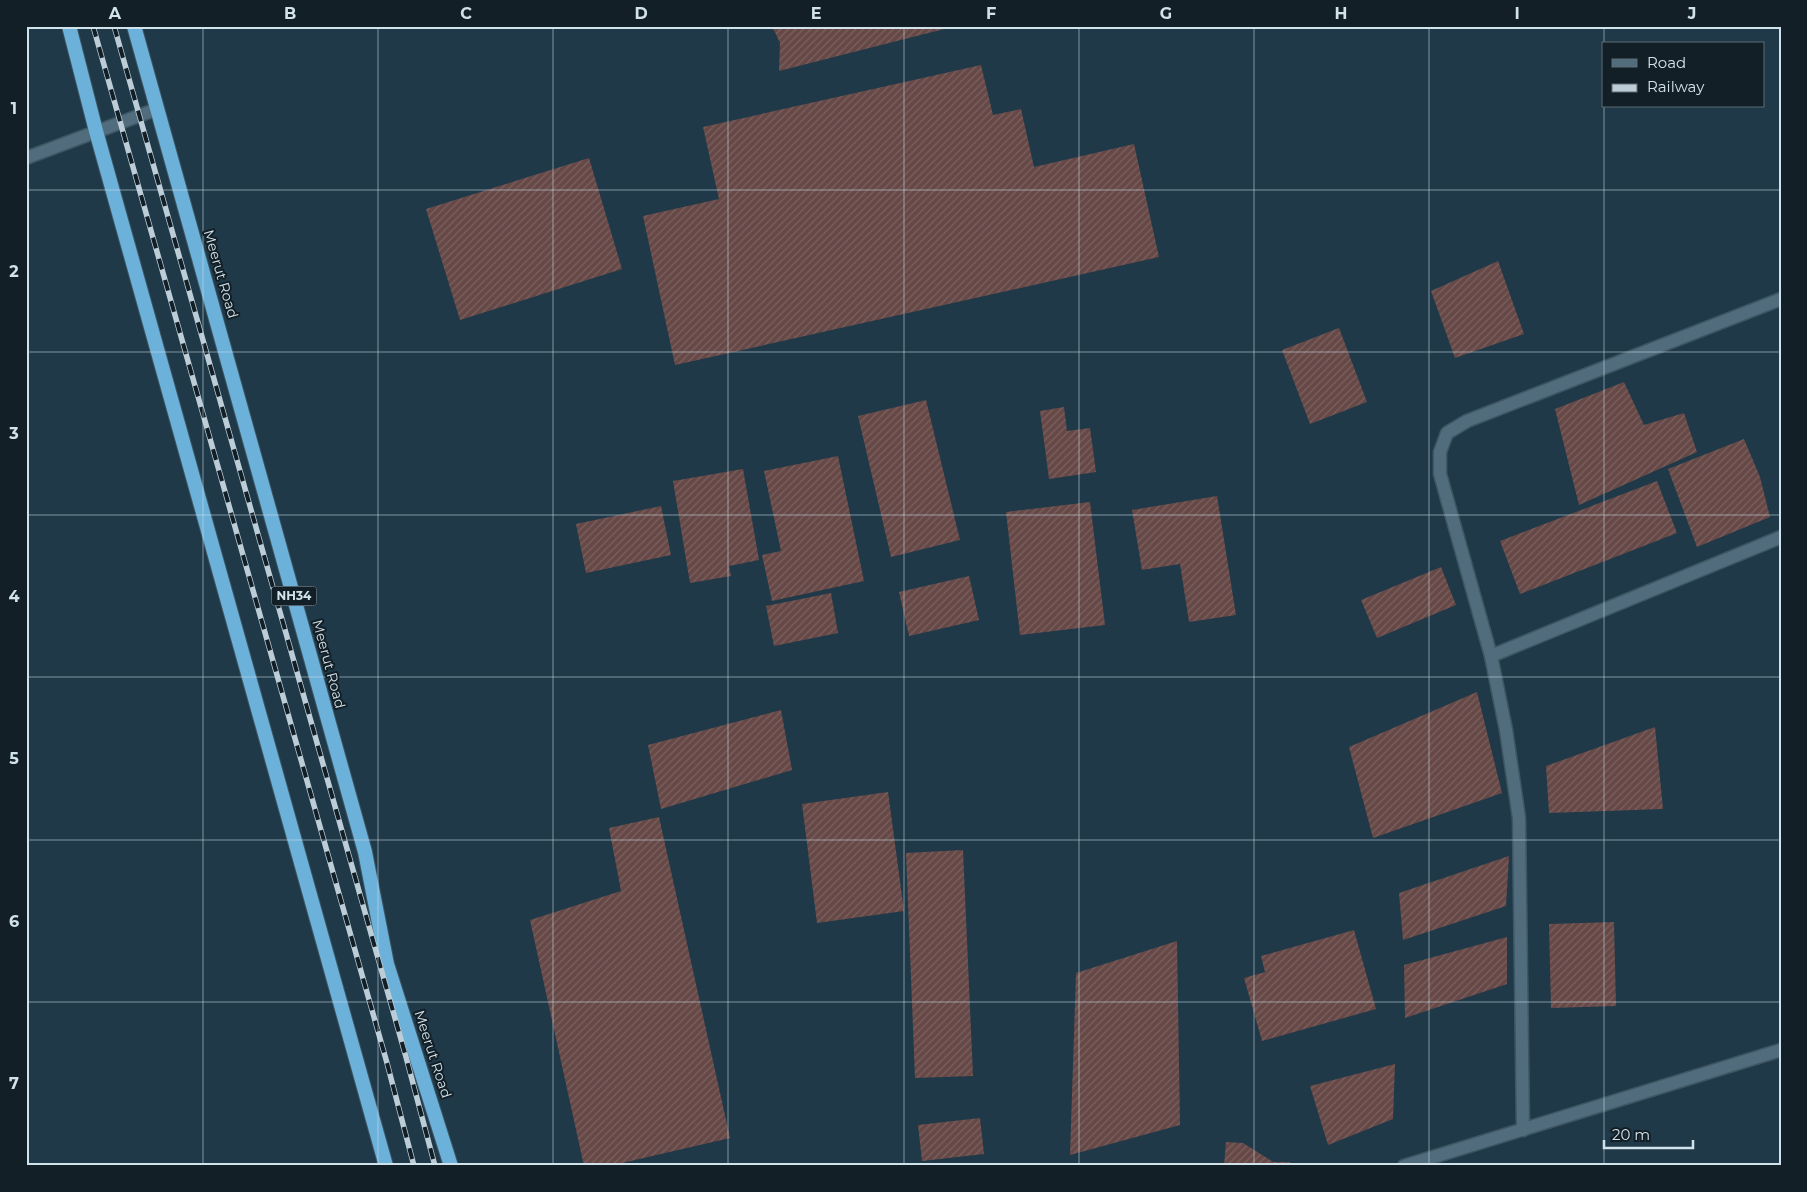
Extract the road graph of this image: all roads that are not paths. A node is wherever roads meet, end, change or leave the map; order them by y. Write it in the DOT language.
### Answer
graph roads {
  1 [pos="69,26"];
  2 [pos="134,26"];
  3 [pos="157,109"];
  4 [pos="96,131"];
  5 [pos="26,158"];
  6 [pos="1781,299"];
  7 [pos="1781,537"];
  8 [pos="1491,656"];
  9 [pos="1781,1050"];
  10 [pos="1523,1130"];
  11 [pos="386,1166"];
  12 [pos="451,1166"];
  13 [pos="1404,1166"];
  1 -- 4 [label="highway"];
  2 -- 3 [label="highway, Meerut Road / NH34"];
  3 -- 4 [label="street"];
  3 -- 12 [label="highway, Meerut Road / NH34"];
  4 -- 5 [label="street"];
  4 -- 11 [label="highway"];
  6 -- 8 [label="street"];
  7 -- 8 [label="street"];
  8 -- 10 [label="street"];
  9 -- 10 [label="street"];
  10 -- 13 [label="street"];
}
